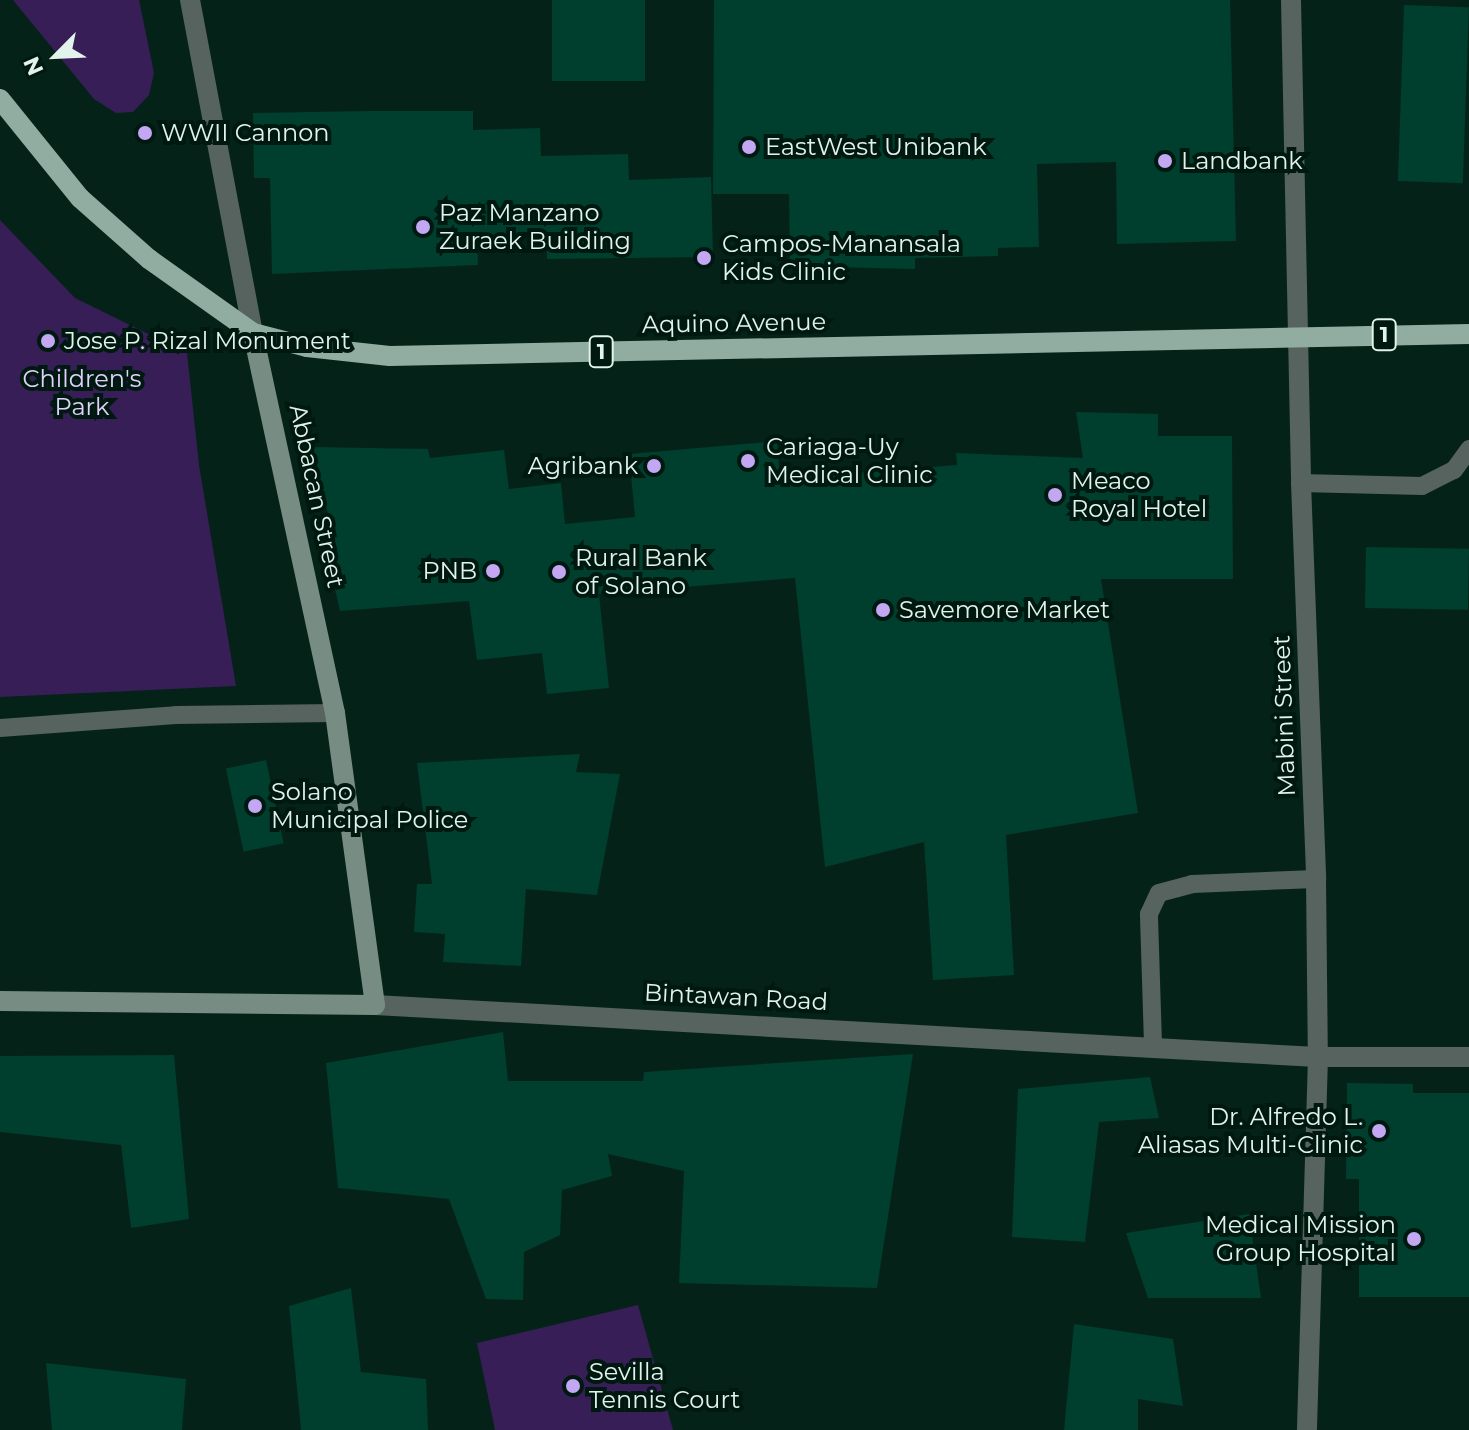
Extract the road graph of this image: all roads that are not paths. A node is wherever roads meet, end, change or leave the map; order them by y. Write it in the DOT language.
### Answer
graph roads {
  1 [pos="190,0"];
  2 [pos="1291,0"];
  3 [pos="0,99"];
  4 [pos="253,333"];
  5 [pos="1469,334"];
  6 [pos="1299,336"];
  7 [pos="1469,449"];
  8 [pos="1301,483"];
  9 [pos="335,713"];
  10 [pos="0,728"];
  11 [pos="1316,879"];
  12 [pos="0,1001"];
  13 [pos="375,1005"];
  14 [pos="1153,1044"];
  15 [pos="1318,1057"];
  16 [pos="1469,1057"];
  17 [pos="1307,1430"];
  1 -- 4 [label="street, Abbacan Street"];
  2 -- 6 [label="street, Mabini Street"];
  3 -- 4 [label="main road, Aquino Avenue / 1"];
  4 -- 6 [label="main road, Aquino Avenue / 1"];
  4 -- 9 [label="main road, Abbacan Street"];
  5 -- 6 [label="main road, Aquino Avenue / 1"];
  6 -- 8 [label="street, Mabini Street"];
  7 -- 8 [label="lane"];
  8 -- 11 [label="street, Mabini Street"];
  9 -- 10 [label="lane"];
  9 -- 13 [label="main road, Abbacan Street"];
  11 -- 14 [label="lane"];
  11 -- 15 [label="street, Mabini Street"];
  12 -- 13 [label="main road, Bintawan Road"];
  13 -- 14 [label="street, Bintawan Road"];
  14 -- 15 [label="street, Bintawan Road"];
  15 -- 16 [label="street, Bintawan Road"];
  15 -- 17 [label="street, Mabini Street"];
}
